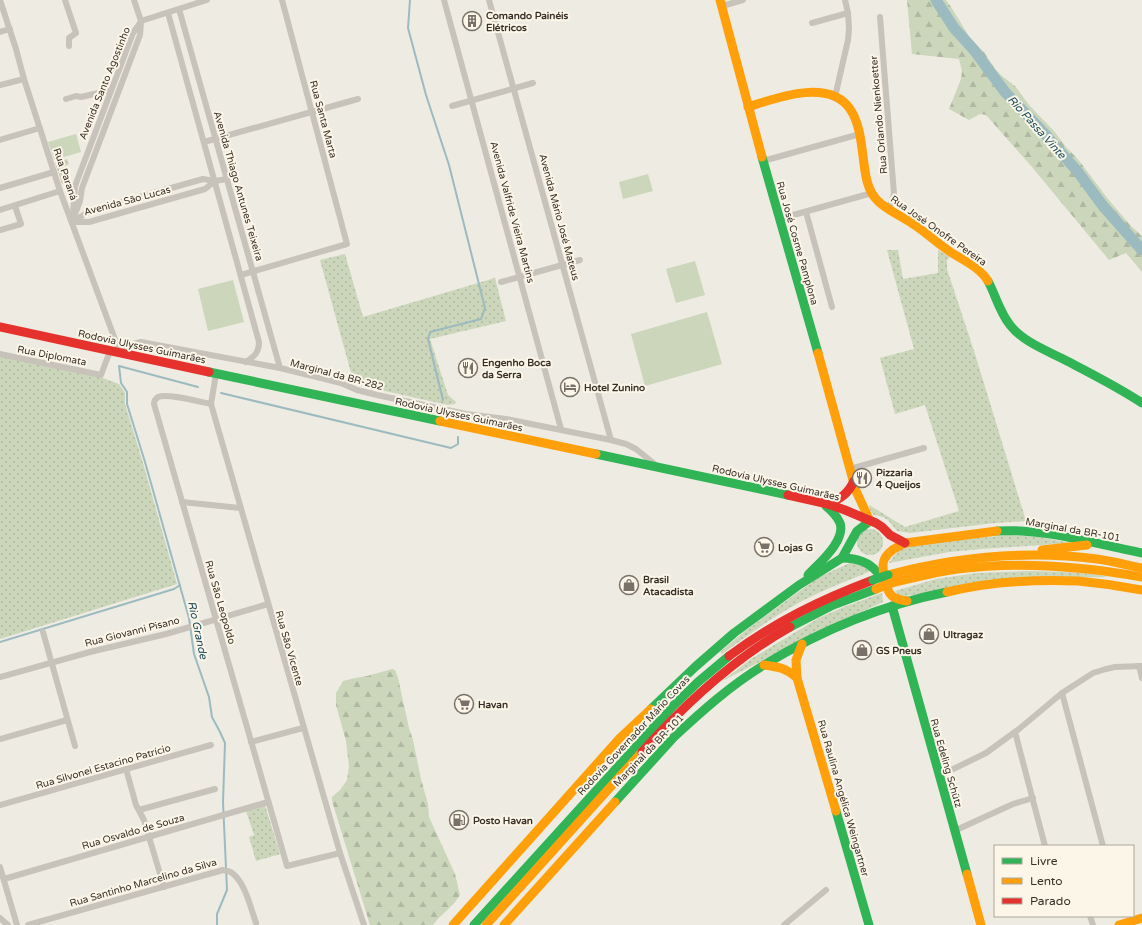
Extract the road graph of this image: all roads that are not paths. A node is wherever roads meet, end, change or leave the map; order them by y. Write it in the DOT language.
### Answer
graph roads {
  1 [pos="0,0"];
  2 [pos="65,0"];
  3 [pos="134,0"];
  4 [pos="207,0"];
  5 [pos="282,0"];
  6 [pos="444,0"];
  7 [pos="489,0"];
  8 [pos="743,0"];
  9 [pos="845,0"];
  10 [pos="721,3"];
  11 [pos="179,9"];
  12 [pos="168,13"];
  13 [pos="848,13"];
  14 [pos="880,17"];
  15 [pos="141,21"];
  16 [pos="812,23"];
  17 [pos="10,29"];
  18 [pos="0,32"];
  19 [pos="69,46"];
  20 [pos="24,79"];
  21 [pos="533,83"];
  22 [pos="0,85"];
  23 [pos="514,88"];
  24 [pos="111,90"];
  25 [pos="835,96"];
  26 [pos="66,99"];
  27 [pos="358,99"];
  28 [pos="472,100"];
  29 [pos="452,106"];
  30 [pos="748,107"];
  31 [pos="312,112"];
  32 [pos="101,118"];
  33 [pos="108,120"];
  34 [pos="40,128"];
  35 [pos="860,134"];
  36 [pos="216,138"];
  37 [pos="0,140"];
  38 [pos="204,142"];
  39 [pos="763,161"];
  40 [pos="54,172"];
  41 [pos="227,179"];
  42 [pos="215,181"];
  43 [pos="0,188"];
  44 [pos="60,191"];
  45 [pos="872,193"];
  46 [pos="148,195"];
  47 [pos="80,201"];
  48 [pos="151,204"];
  49 [pos="15,206"];
  50 [pos="0,210"];
  51 [pos="889,210"];
  52 [pos="90,211"];
  53 [pos="806,212"];
  54 [pos="779,219"];
  55 [pos="72,222"];
  56 [pos="0,230"];
  57 [pos="580,260"];
  58 [pos="563,264"];
  59 [pos="253,272"];
  60 [pos="241,275"];
  61 [pos="520,276"];
  62 [pos="501,282"];
  63 [pos="832,307"];
  64 [pos="0,327"];
  65 [pos="110,350"];
  66 [pos="120,352"];
  67 [pos="0,354"];
  68 [pos="246,362"];
  69 [pos="280,368"];
  70 [pos="216,374"];
  71 [pos="1142,403"];
  72 [pos="211,404"];
  73 [pos="561,429"];
  74 [pos="611,440"];
  75 [pos="924,448"];
  76 [pos="661,469"];
  77 [pos="850,469"];
  78 [pos="854,481"];
  79 [pos="856,491"];
  80 [pos="182,502"];
  81 [pos="825,503"];
  82 [pos="240,508"];
  83 [pos="854,514"];
  84 [pos="870,521"];
  85 [pos="886,531"];
  86 [pos="854,536"];
  87 [pos="905,543"];
  88 [pos="1099,544"];
  89 [pos="1142,553"];
  90 [pos="842,558"];
  91 [pos="963,560"];
  92 [pos="1085,567"];
  93 [pos="1142,568"];
  94 [pos="878,572"];
  95 [pos="1142,577"];
  96 [pos="890,579"];
  97 [pos="874,584"];
  98 [pos="799,585"];
  99 [pos="1142,589"];
  100 [pos="907,601"];
  101 [pos="268,604"];
  102 [pos="892,606"];
  103 [pos="876,611"];
  104 [pos="216,620"];
  105 [pos="43,632"];
  106 [pos="802,644"];
  107 [pos="51,662"];
  108 [pos="764,665"];
  109 [pos="1140,666"];
  110 [pos="730,667"];
  111 [pos="0,677"];
  112 [pos="797,678"];
  113 [pos="1142,678"];
  114 [pos="1062,693"];
  115 [pos="676,702"];
  116 [pos="67,720"];
  117 [pos="303,728"];
  118 [pos="1016,732"];
  119 [pos="0,739"];
  120 [pos="251,742"];
  121 [pos="211,745"];
  122 [pos="75,746"];
  123 [pos="597,765"];
  124 [pos="645,768"];
  125 [pos="126,770"];
  126 [pos="939,776"];
  127 [pos="215,789"];
  128 [pos="1033,798"];
  129 [pos="268,802"];
  130 [pos="0,805"];
  131 [pos="138,810"];
  132 [pos="954,831"];
  133 [pos="149,837"];
  134 [pos="1045,845"];
  135 [pos="1103,845"];
  136 [pos="340,853"];
  137 [pos="515,856"];
  138 [pos="0,867"];
  139 [pos="4,879"];
  140 [pos="164,887"];
  141 [pos="826,890"];
  142 [pos="0,918"];
  143 [pos="1142,918"];
  144 [pos="1122,922"];
  145 [pos="256,923"];
  146 [pos="8,925"];
  147 [pos="17,925"];
  148 [pos="28,925"];
  149 [pos="364,925"];
  150 [pos="453,925"];
  151 [pos="470,925"];
  152 [pos="474,925"];
  153 [pos="486,925"];
  154 [pos="504,925"];
  155 [pos="784,925"];
  156 [pos="868,925"];
  157 [pos="981,925"];
  1 -- 17 [label="street, Rua Paraná"];
  2 -- 19 [label="street"];
  3 -- 15 [label="street"];
  4 -- 11 [label="street"];
  5 -- 31 [label="street, Rua Santa Marta"];
  6 -- 28 [label="street, Avenida Valfride Vieira Martins"];
  7 -- 23 [label="street, Avenida Mário José Mateus"];
  8 -- 10 [label="street"];
  9 -- 13 [label="street"];
  10 -- 30 [label="main road, Rua José Cosme Pamplona"];
  11 -- 12 [label="street"];
  11 -- 36 [label="street, Avenida Thiago Antunes Teixeira"];
  12 -- 15 [label="street"];
  12 -- 38 [label="street"];
  13 -- 16 [label="street"];
  13 -- 25 [label="street"];
  14 -- 51 [label="street, Rua Orlando Nienkoetter"];
  15 -- 24 [label="street, Avenida Santo Agostinho"];
  15 -- 33 [label="street, Avenida Santo Agostinho"];
  17 -- 18 [label="street"];
  17 -- 20 [label="street, Rua Paraná"];
  20 -- 22 [label="street"];
  20 -- 34 [label="street, Rua Paraná"];
  21 -- 23 [label="street"];
  23 -- 28 [label="street"];
  23 -- 58 [label="street, Avenida Mário José Mateus"];
  24 -- 26 [label="street"];
  24 -- 32 [label="street, Avenida Santo Agostinho"];
  25 -- 30 [label="main road"];
  25 -- 35 [label="main road, Rua José Onofre Pereira"];
  27 -- 31 [label="street"];
  28 -- 29 [label="street"];
  28 -- 61 [label="street, Avenida Valfride Vieira Martins"];
  30 -- 39 [label="main road, Rua José Cosme Pamplona"];
  31 -- 36 [label="street"];
  31 -- 59 [label="street, Rua Santa Marta"];
  32 -- 33 [label="street"];
  32 -- 55 [label="street, Avenida Santo Agostinho"];
  33 -- 47 [label="street, Avenida Santo Agostinho"];
  34 -- 37 [label="street"];
  34 -- 40 [label="street, Rua Paraná"];
  35 -- 39 [label="street"];
  35 -- 45 [label="main road, Rua José Onofre Pereira"];
  36 -- 38 [label="street"];
  36 -- 41 [label="street, Avenida Thiago Antunes Teixeira"];
  38 -- 42 [label="street"];
  39 -- 54 [label="main road, Rua José Cosme Pamplona"];
  40 -- 43 [label="street"];
  40 -- 44 [label="street, Rua Paraná"];
  41 -- 42 [label="street, Avenida São Lucas"];
  41 -- 59 [label="street, Avenida Thiago Antunes Teixeira"];
  42 -- 46 [label="street, Avenida São Lucas"];
  42 -- 48 [label="street, Avenida São Lucas"];
  42 -- 60 [label="street"];
  44 -- 49 [label="street"];
  44 -- 55 [label="street, Rua Paraná"];
  45 -- 51 [label="main road, Rua José Onofre Pereira"];
  45 -- 53 [label="street"];
  46 -- 48 [label="street"];
  46 -- 52 [label="street, Avenida São Lucas"];
  47 -- 52 [label="street"];
  47 -- 55 [label="street, Avenida Santo Agostinho"];
  48 -- 55 [label="street, Avenida São Lucas"];
  49 -- 50 [label="street"];
  49 -- 56 [label="street"];
  51 -- 71 [label="main road, Rua José Onofre Pereira"];
  52 -- 55 [label="street, Avenida São Lucas"];
  53 -- 54 [label="street"];
  53 -- 63 [label="street"];
  54 -- 77 [label="main road, Rua José Cosme Pamplona"];
  55 -- 66 [label="street, Rua Paraná"];
  57 -- 58 [label="street"];
  58 -- 61 [label="street"];
  58 -- 74 [label="street, Avenida Mário José Mateus"];
  59 -- 60 [label="street"];
  59 -- 69 [label="street, Avenida Thiago Antunes Teixeira"];
  60 -- 68 [label="street"];
  61 -- 62 [label="street"];
  61 -- 73 [label="street, Avenida Valfride Vieira Martins"];
  64 -- 65 [label="main road, Rodovia Ulysses Guimarães"];
  65 -- 66 [label="main road, Rodovia Ulysses Guimarães"];
  65 -- 67 [label="street, Rua Diplomata"];
  66 -- 68 [label="street, Marginal da BR-282"];
  66 -- 70 [label="main road, Rodovia Ulysses Guimarães"];
  68 -- 69 [label="street, Marginal da BR-282"];
  69 -- 73 [label="street, Marginal da BR-282"];
  70 -- 72 [label="street, Rua São Vicente"];
  70 -- 76 [label="main road, Rodovia Ulysses Guimarães"];
  72 -- 80 [label="street, Rua São Leopoldo"];
  72 -- 82 [label="street, Rua São Vicente"];
  73 -- 74 [label="street, Marginal da BR-282"];
  74 -- 76 [label="street, Marginal da BR-282"];
  75 -- 77 [label="street"];
  76 -- 81 [label="main road, Rodovia Ulysses Guimarães"];
  77 -- 78 [label="main road, Rua José Cosme Pamplona"];
  78 -- 79 [label="main road, Rua José Cosme Pamplona"];
  78 -- 81 [label="main road"];
  79 -- 83 [label="main road, Rua José Cosme Pamplona"];
  79 -- 84 [label="main road, Rua José Cosme Pamplona"];
  80 -- 82 [label="street"];
  80 -- 104 [label="street, Rua São Leopoldo"];
  81 -- 83 [label="main road, Rodovia Ulysses Guimarães"];
  81 -- 98 [label="main road"];
  82 -- 101 [label="street, Rua São Vicente"];
  83 -- 84 [label="main road, Rodovia Ulysses Guimarães"];
  83 -- 86 [label="main road, Rua José Cosme Pamplona"];
  84 -- 85 [label="main road, Rodovia Ulysses Guimarães"];
  84 -- 86 [label="main road"];
  85 -- 87 [label="main road, Rodovia Ulysses Guimarães"];
  85 -- 94 [label="main road"];
  86 -- 90 [label="main road"];
  87 -- 88 [label="main road, Marginal da BR-101"];
  87 -- 100 [label="main road"];
  88 -- 89 [label="main road, Marginal da BR-101"];
  88 -- 91 [label="main road"];
  90 -- 94 [label="main road"];
  90 -- 98 [label="main road"];
  91 -- 93 [label="main road, Rodovia Governador Mário Covas"];
  91 -- 96 [label="main road, Rodovia Governador Mário Covas"];
  92 -- 95 [label="main road, Rodovia Governador Mário Covas"];
  92 -- 96 [label="main road, Rodovia Governador Mário Covas"];
  92 -- 99 [label="main road"];
  94 -- 103 [label="main road"];
  96 -- 97 [label="main road, Rodovia Governador Mário Covas, bridge"];
  97 -- 110 [label="main road, Rodovia Governador Mário Covas"];
  97 -- 115 [label="main road, Rodovia Governador Mário Covas"];
  98 -- 123 [label="main road"];
  99 -- 100 [label="main road, Marginal da BR-101"];
  100 -- 102 [label="main road, Marginal da BR-101"];
  101 -- 104 [label="street, Rua Giovanni Pisano"];
  101 -- 117 [label="street, Rua São Vicente"];
  102 -- 103 [label="main road, Marginal da BR-101"];
  102 -- 126 [label="main road, Rua Edeling Schütz"];
  103 -- 106 [label="main road, Marginal da BR-101"];
  104 -- 107 [label="street, Rua Giovanni Pisano"];
  104 -- 120 [label="street, Rua São Leopoldo"];
  105 -- 107 [label="street"];
  106 -- 108 [label="main road, Marginal da BR-101"];
  106 -- 112 [label="main road, Rua Raulina Angélica Weingartner"];
  107 -- 111 [label="street, Rua Giovanni Pisano"];
  107 -- 116 [label="street"];
  108 -- 112 [label="main road"];
  108 -- 124 [label="main road, Marginal da BR-101"];
  109 -- 113 [label="street"];
  109 -- 114 [label="street"];
  110 -- 124 [label="main road"];
  110 -- 153 [label="main road, Rodovia Governador Mário Covas"];
  112 -- 156 [label="main road, Rua Raulina Angélica Weingartner"];
  114 -- 118 [label="street"];
  114 -- 135 [label="street"];
  115 -- 123 [label="main road"];
  115 -- 152 [label="main road, Rodovia Governador Mário Covas"];
  116 -- 119 [label="street"];
  116 -- 122 [label="street"];
  117 -- 120 [label="street"];
  117 -- 136 [label="street, Rua São Vicente"];
  118 -- 126 [label="street"];
  118 -- 128 [label="street"];
  120 -- 129 [label="street, Rua São Leopoldo"];
  121 -- 125 [label="street, Rua Silvonei Estacino Patrício"];
  123 -- 137 [label="main road"];
  124 -- 154 [label="main road, Marginal da BR-101"];
  125 -- 130 [label="street, Rua Silvonei Estacino Patrício"];
  125 -- 131 [label="street"];
  126 -- 132 [label="main road, Rua Edeling Schütz"];
  127 -- 131 [label="street"];
  128 -- 132 [label="street"];
  128 -- 134 [label="street"];
  129 -- 133 [label="street, Rua Osvaldo de Souza"];
  129 -- 136 [label="street, Rua São Leopoldo"];
  131 -- 133 [label="street"];
  132 -- 157 [label="main road, Rua Edeling Schütz"];
  133 -- 139 [label="street, Rua Osvaldo de Souza"];
  133 -- 140 [label="street"];
  136 -- 149 [label="street, Rua São Vicente"];
  137 -- 150 [label="main road"];
  137 -- 151 [label="main road"];
  138 -- 139 [label="street"];
  139 -- 147 [label="street"];
  140 -- 145 [label="street, Rua Santinho Marcelino da Silva"];
  140 -- 148 [label="street, Rua Santinho Marcelino da Silva"];
  141 -- 155 [label="street"];
  142 -- 146 [label="street"];
  143 -- 144 [label="main road"];
}
